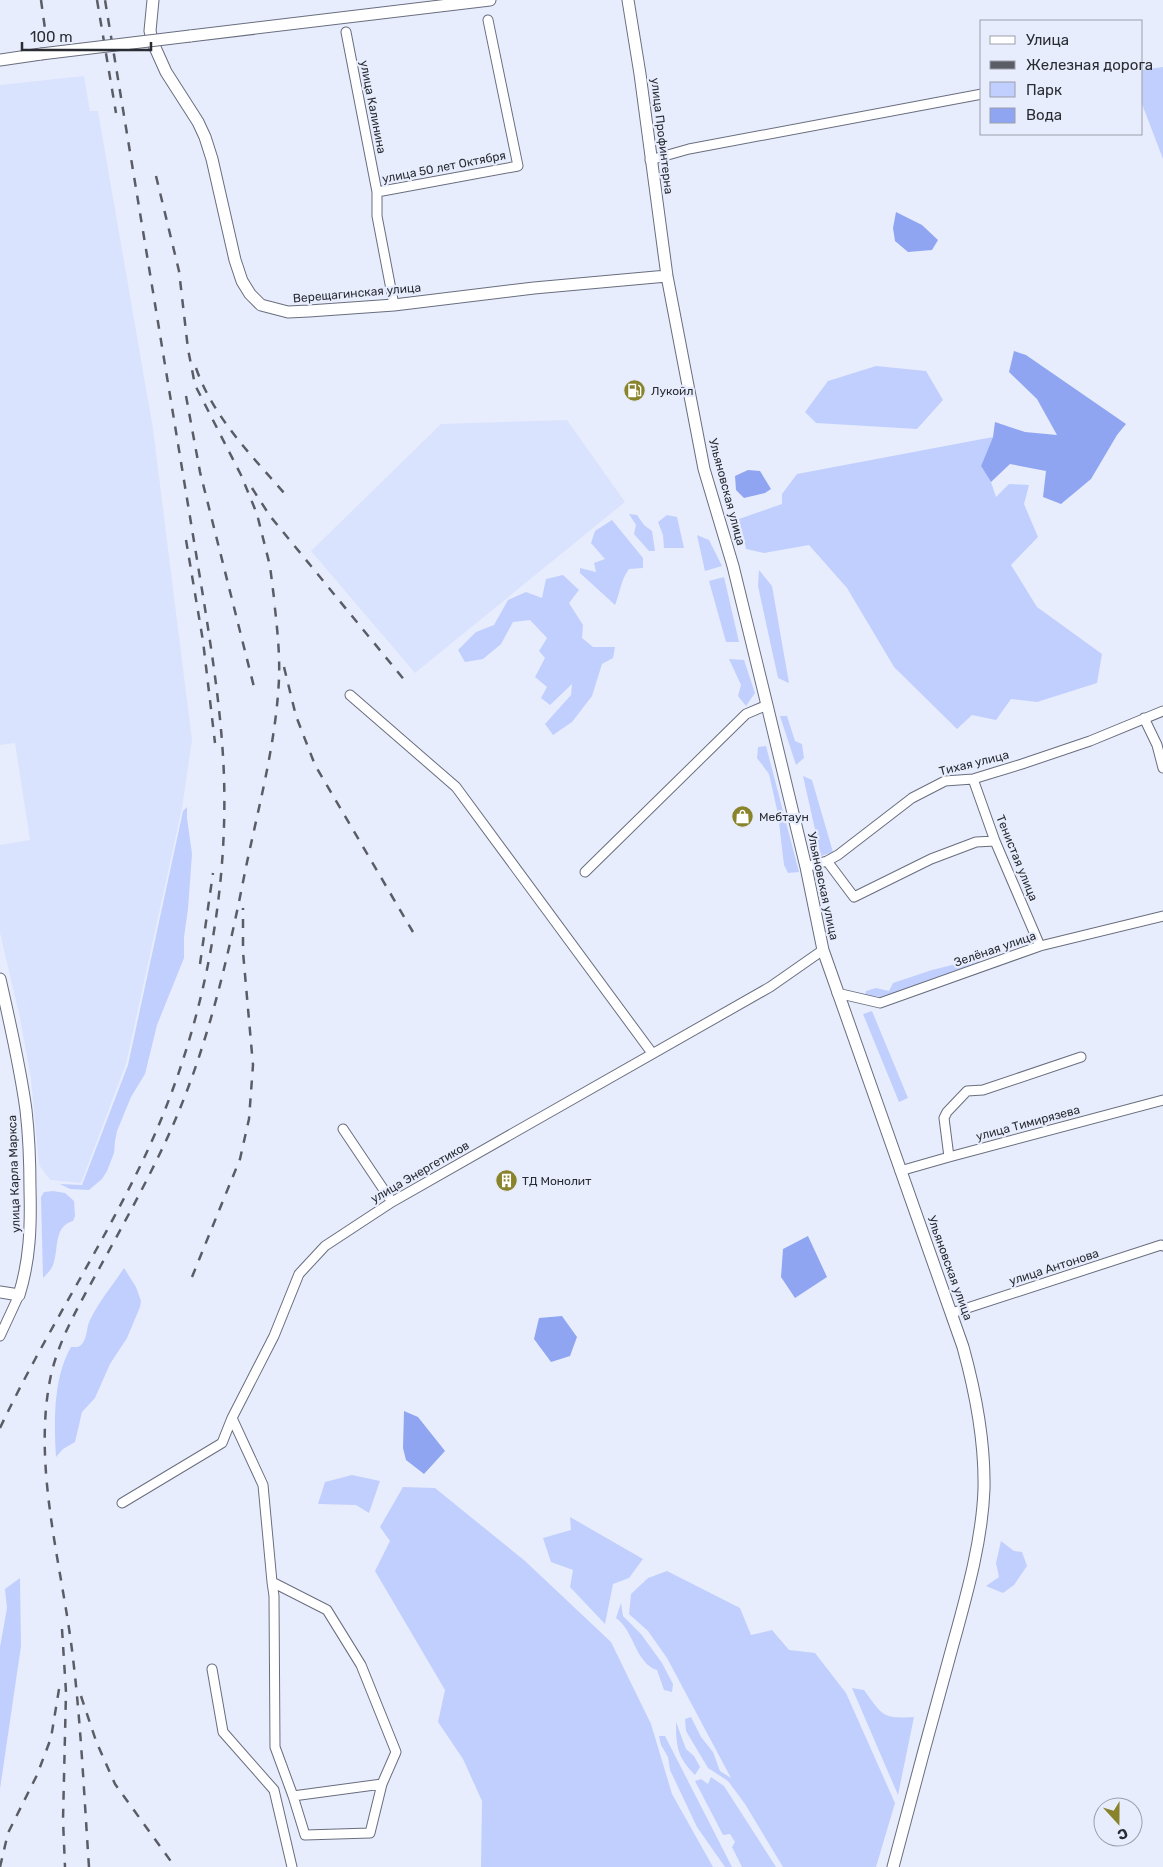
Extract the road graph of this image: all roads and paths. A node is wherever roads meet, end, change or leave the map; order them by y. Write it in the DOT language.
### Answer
graph roads {
  1 [pos="153,0"];
  2 [pos="490,0"];
  3 [pos="620,0"];
  4 [pos="629,5"];
  5 [pos="488,20"];
  6 [pos="346,32"];
  7 [pos="0,60"];
  8 [pos="980,94"];
  9 [pos="650,160"];
  10 [pos="377,192"];
  11 [pos="666,276"];
  12 [pos="394,305"];
  13 [pos="350,695"];
  14 [pos="767,704"];
  15 [pos="1163,711"];
  16 [pos="1144,718"];
  17 [pos="1163,768"];
  18 [pos="973,779"];
  19 [pos="994,841"];
  20 [pos="827,861"];
  21 [pos="806,867"];
  22 [pos="585,872"];
  23 [pos="1163,916"];
  24 [pos="1040,946"];
  25 [pos="822,950"];
  26 [pos="0,979"];
  27 [pos="837,993"];
  28 [pos="652,1053"];
  29 [pos="1081,1057"];
  30 [pos="1163,1100"];
  31 [pos="343,1129"];
  32 [pos="949,1156"];
  33 [pos="900,1171"];
  34 [pos="392,1202"];
  35 [pos="1163,1246"];
  36 [pos="0,1292"];
  37 [pos="19,1294"];
  38 [pos="952,1313"];
  39 [pos="0,1336"];
  40 [pos="232,1418"];
  41 [pos="122,1503"];
  42 [pos="272,1582"];
  43 [pos="212,1669"];
  44 [pos="382,1784"];
  45 [pos="293,1796"];
  46 [pos="292,1867"];
  47 [pos="893,1867"];
  1 -- 12 [label="main road, Верещагинская улица"];
  2 -- 7 [label="main road, bridge"];
  3 -- 4 [label="street"];
  4 -- 9 [label="main road, улица Профинтерна"];
  5 -- 10 [label="street, улица 50 лет Октября"];
  6 -- 10 [label="street, улица Калинина"];
  8 -- 9 [label="street"];
  9 -- 11 [label="main road, улица Профинтерна"];
  10 -- 12 [label="street, улица Калинина"];
  11 -- 12 [label="main road, Верещагинская улица"];
  11 -- 14 [label="main road, Ульяновская улица"];
  13 -- 28 [label="street"];
  14 -- 21 [label="main road, Ульяновская улица"];
  14 -- 22 [label="street"];
  15 -- 16 [label="street, Тихая улица"];
  16 -- 17 [label="street"];
  16 -- 18 [label="street, Тихая улица"];
  18 -- 19 [label="street, Тенистая улица"];
  18 -- 20 [label="street, Тихая улица"];
  19 -- 20 [label="street"];
  19 -- 24 [label="street, Тенистая улица"];
  20 -- 21 [label="street, Тихая улица"];
  21 -- 25 [label="main road, Ульяновская улица"];
  23 -- 24 [label="street, Зелёная улица"];
  24 -- 27 [label="street, Зелёная улица"];
  25 -- 27 [label="main road, Ульяновская улица"];
  25 -- 28 [label="street, улица Энергетиков"];
  26 -- 37 [label="main road, улица Карла Маркса"];
  27 -- 33 [label="main road, Ульяновская улица"];
  28 -- 34 [label="street, улица Энергетиков"];
  29 -- 32 [label="street"];
  30 -- 32 [label="street, улица Тимирязева"];
  31 -- 34 [label="street"];
  32 -- 33 [label="street, улица Тимирязева"];
  33 -- 38 [label="main road, Ульяновская улица"];
  34 -- 40 [label="street, улица Энергетиков"];
  35 -- 38 [label="street, улица Антонова"];
  36 -- 37 [label="main road"];
  37 -- 39 [label="street, улица Карла Маркса"];
  38 -- 47 [label="main road, Ульяновская улица"];
  40 -- 41 [label="street, улица Энергетиков"];
  40 -- 42 [label="street"];
  42 -- 44 [label="street"];
  42 -- 45 [label="street"];
  43 -- 46 [label="street"];
  44 -- 45 [label="street"];
  44 -- 45 [label="street"];
}
